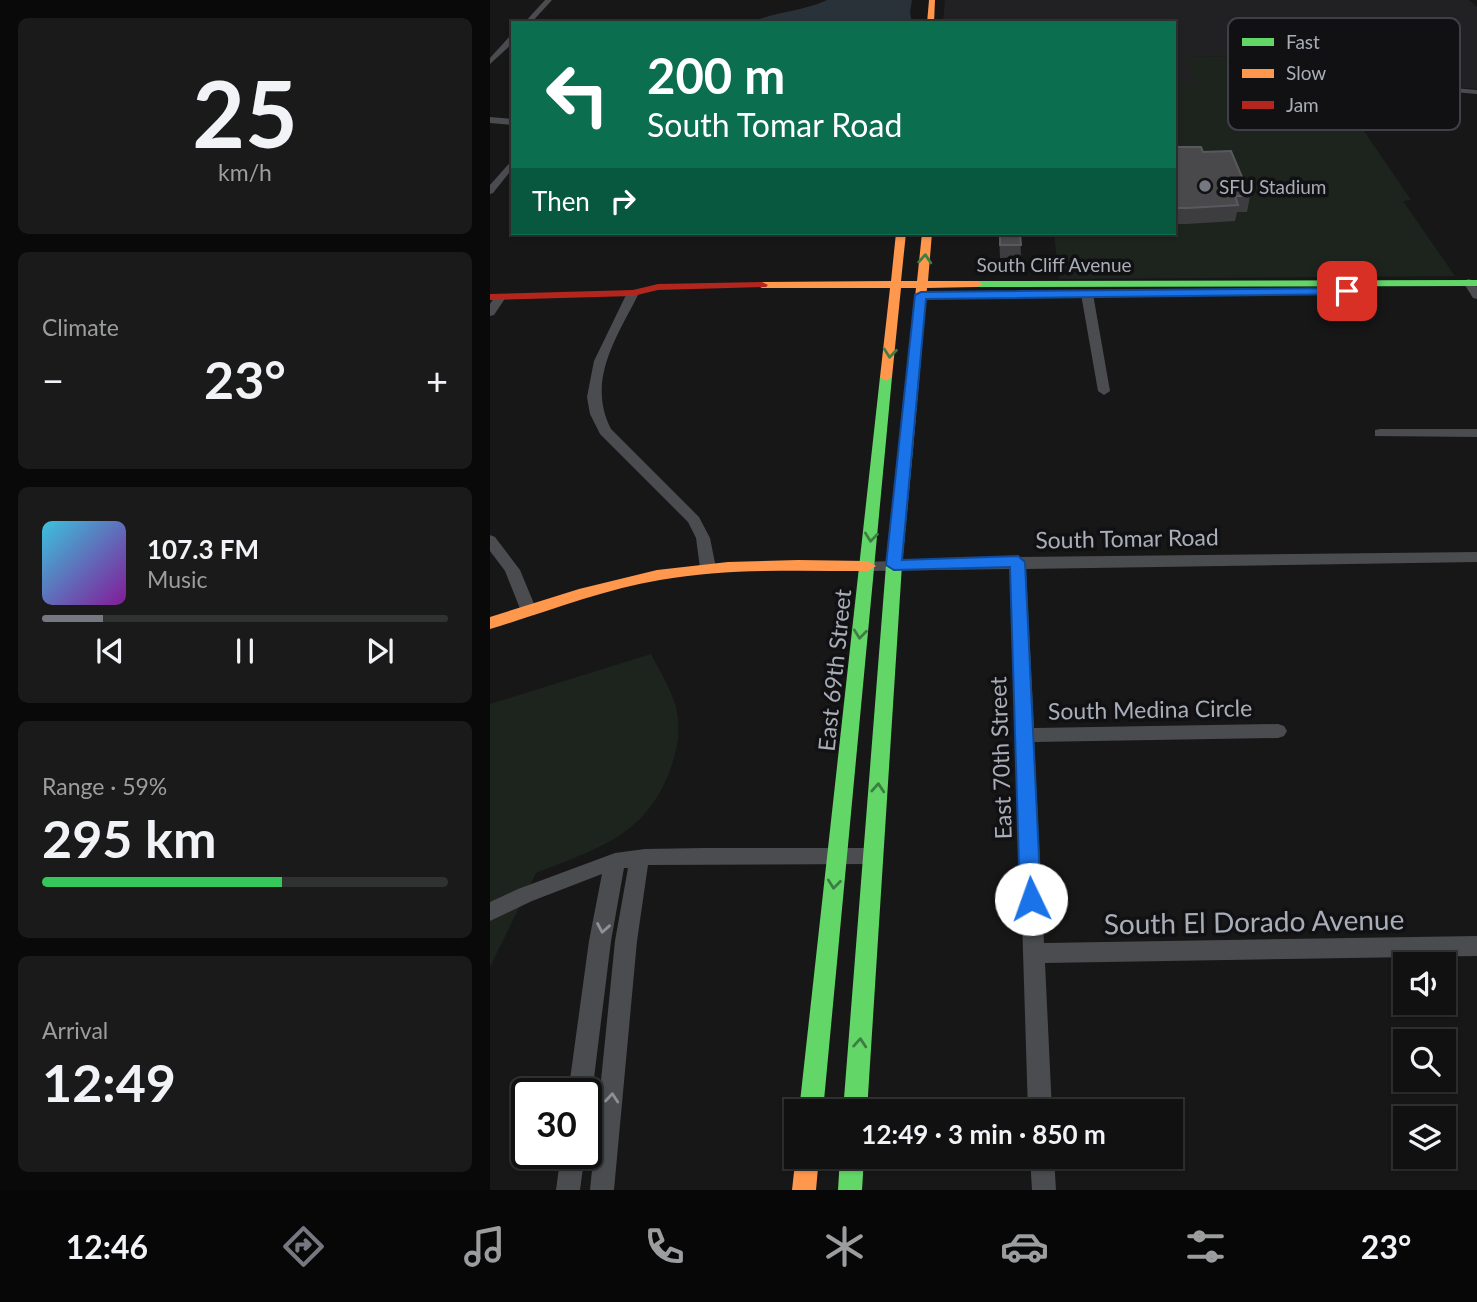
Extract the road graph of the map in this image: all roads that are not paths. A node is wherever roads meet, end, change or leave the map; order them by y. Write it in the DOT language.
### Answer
graph roads {
  1 [pos="549,0"];
  2 [pos="932,0"];
  3 [pos="529,21"];
  4 [pos="930,21"];
  5 [pos="511,40"];
  6 [pos="490,62"];
  7 [pos="490,120"];
  8 [pos="511,122"];
  9 [pos="511,165"];
  10 [pos="490,191"];
  11 [pos="901,235"];
  12 [pos="927,235"];
  13 [pos="1474,288"];
  14 [pos="896,290"];
  15 [pos="921,290"];
  16 [pos="633,293"];
  17 [pos="1087,294"];
  18 [pos="495,297"];
  19 [pos="490,313"];
  20 [pos="1104,391"];
  21 [pos="1380,433"];
  22 [pos="1477,433"];
  23 [pos="490,540"];
  24 [pos="1477,556"];
  25 [pos="1018,562"];
  26 [pos="894,565"];
  27 [pos="868,566"];
  28 [pos="708,568"];
  29 [pos="529,611"];
  30 [pos="490,623"];
  31 [pos="1278,731"];
  32 [pos="1023,735"];
  33 [pos="836,856"];
  34 [pos="873,856"];
  35 [pos="639,858"];
  36 [pos="615,861"];
  37 [pos="490,912"];
  38 [pos="1477,946"];
  39 [pos="1033,953"];
  40 [pos="582,1078"];
  41 [pos="812,1099"];
  42 [pos="856,1099"];
  43 [pos="1039,1099"];
  44 [pos="571,1169"];
  45 [pos="806,1169"];
  46 [pos="851,1169"];
  47 [pos="1043,1169"];
  48 [pos="568,1190"];
  49 [pos="602,1190"];
  50 [pos="804,1190"];
  51 [pos="850,1190"];
  52 [pos="1044,1190"];
  1 -- 3 [label="street"];
  2 -- 4 [label="main road"];
  5 -- 6 [label="street"];
  7 -- 8 [label="street"];
  9 -- 10 [label="street"];
  11 -- 14 [label="main road, East 69th Street"];
  15 -- 12 [label="main road, one-way"];
  13 -- 15 [label="main road, South Cliff Avenue"];
  13 -- 17 [label="main road, South Cliff Avenue"];
  14 -- 15 [label="main road, South Cliff Avenue"];
  14 -- 16 [label="main road, South Cliff Avenue"];
  14 -- 27 [label="main road, East 69th Street, one-way"];
  15 -- 17 [label="main road, South Cliff Avenue"];
  15 -- 26 [label="main road"];
  16 -- 18 [label="main road, South Cliff Avenue"];
  16 -- 28 [label="street"];
  17 -- 20 [label="street"];
  18 -- 19 [label="street"];
  21 -- 22 [label="street"];
  23 -- 29 [label="street"];
  24 -- 25 [label="street, South Tomar Road"];
  25 -- 26 [label="street, South Tomar Road"];
  25 -- 32 [label="street, East 70th Street"];
  26 -- 27 [label="street, South Tomar Road"];
  34 -- 26 [label="main road, one-way"];
  27 -- 28 [label="main road, South Tomar Road"];
  27 -- 33 [label="main road, East 69th Street, one-way"];
  28 -- 29 [label="main road, South Tomar Road"];
  29 -- 30 [label="main road, South Tomar Road"];
  31 -- 32 [label="street, South Medina Circle"];
  32 -- 39 [label="street, East 70th Street"];
  33 -- 34 [label="street"];
  33 -- 35 [label="street"];
  33 -- 41 [label="main road, East 69th Street, one-way"];
  42 -- 34 [label="main road, one-way"];
  35 -- 36 [label="street"];
  49 -- 35 [label="street, one-way"];
  36 -- 37 [label="street"];
  36 -- 40 [label="street, one-way"];
  38 -- 39 [label="street, South El Dorado Avenue"];
  39 -- 43 [label="street, East 70th Street"];
  44 -- 48 [label="street"];
  45 -- 50 [label="main road"];
  46 -- 51 [label="main road"];
  47 -- 52 [label="street"];
}
